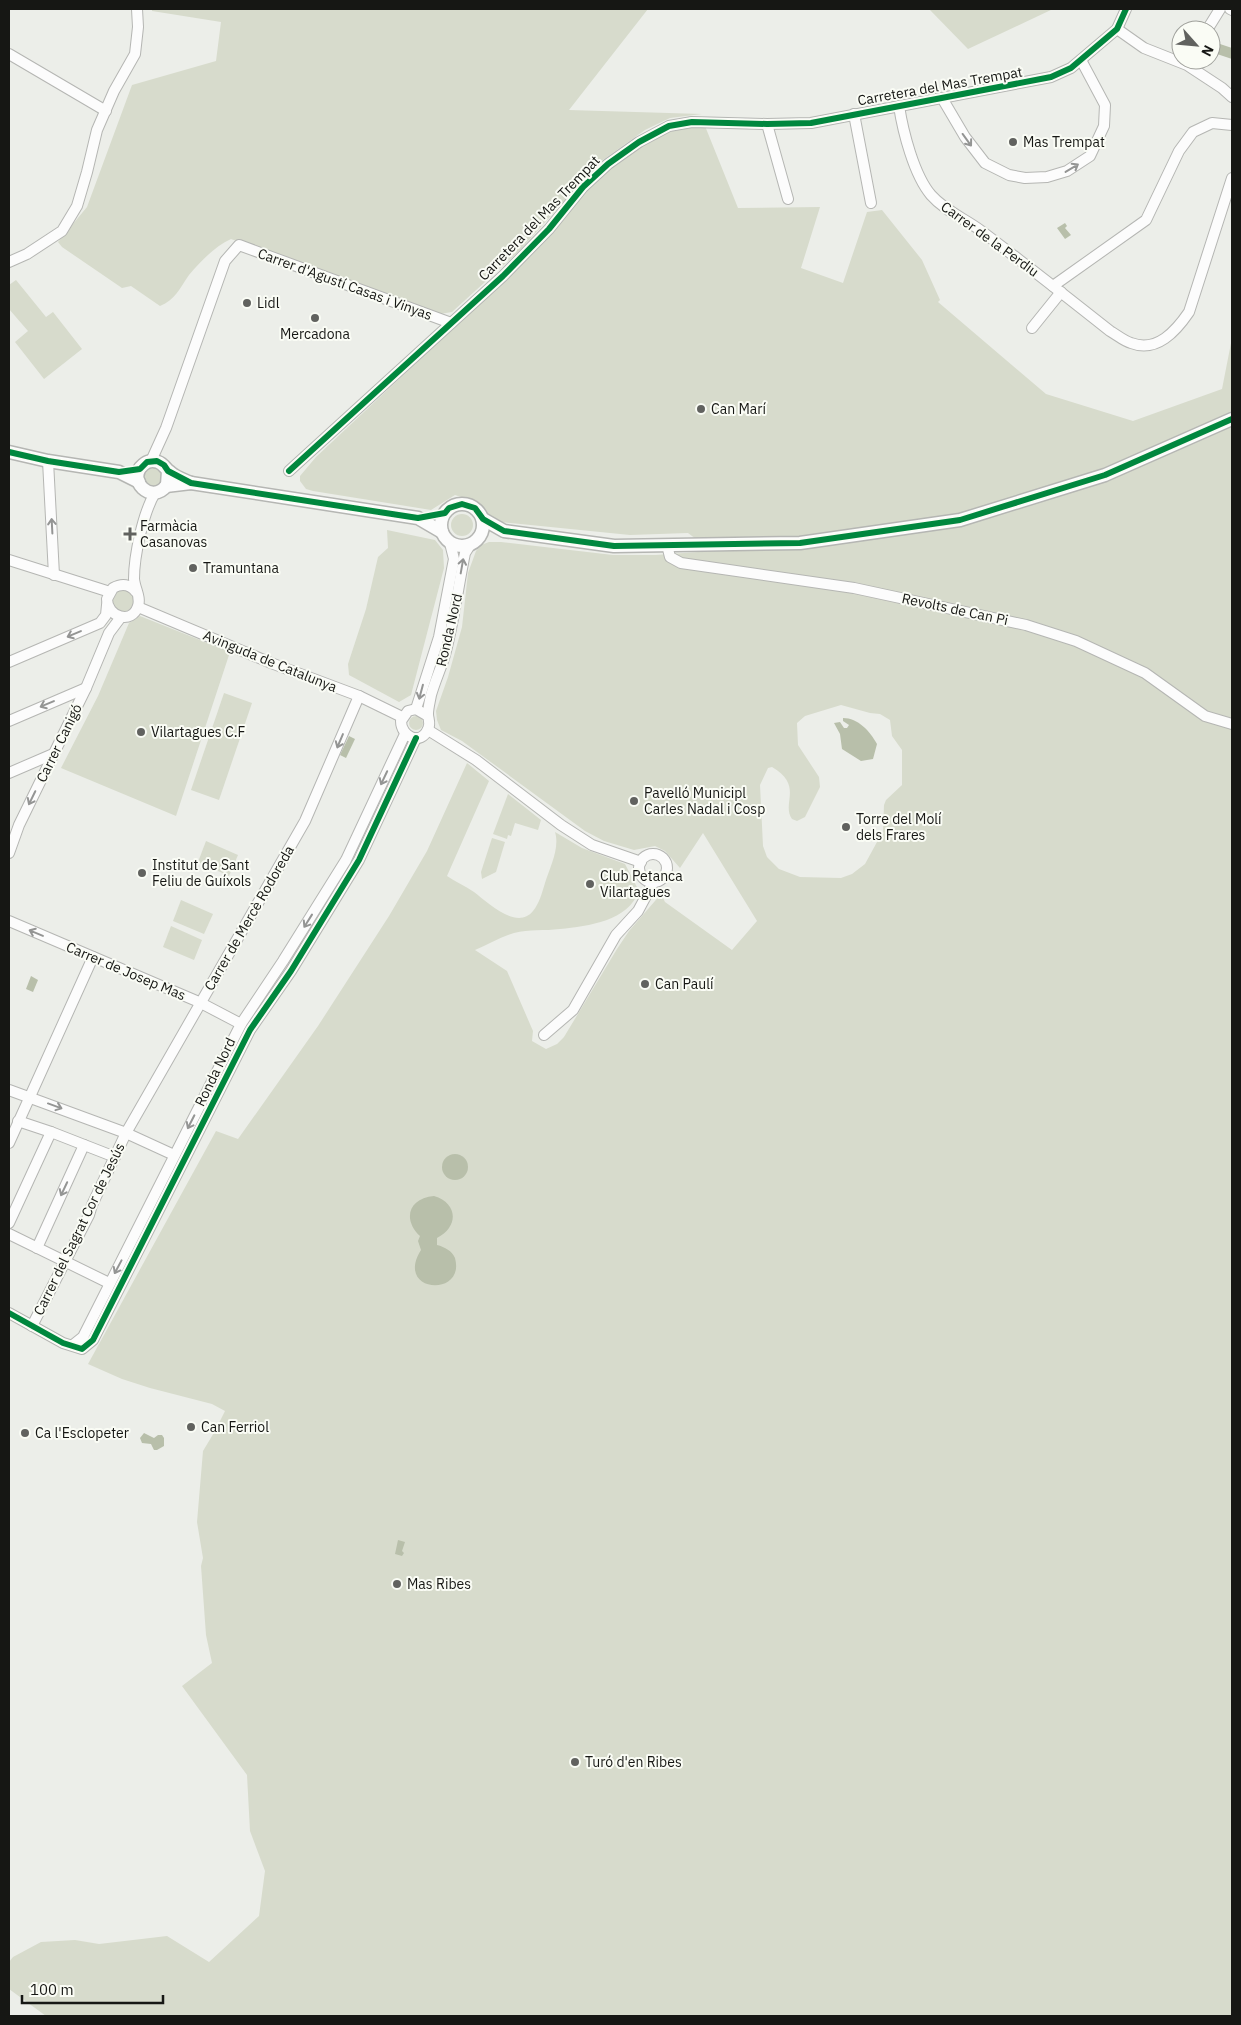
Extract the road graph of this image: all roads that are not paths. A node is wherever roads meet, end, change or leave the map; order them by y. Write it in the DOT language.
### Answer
graph roads {
  1 [pos="137,9"];
  2 [pos="1126,9"];
  3 [pos="1220,9"];
  4 [pos="1213,20"];
  5 [pos="1117,29"];
  6 [pos="9,54"];
  7 [pos="1171,57"];
  8 [pos="1081,60"];
  9 [pos="1198,70"];
  10 [pos="1232,97"];
  11 [pos="942,98"];
  12 [pos="899,106"];
  13 [pos="106,111"];
  14 [pos="854,114"];
  15 [pos="767,124"];
  16 [pos="1232,125"];
  17 [pos="1232,178"];
  18 [pos="788,199"];
  19 [pos="871,204"];
  20 [pos="9,262"];
  21 [pos="1057,289"];
  22 [pos="451,323"];
  23 [pos="1032,328"];
  24 [pos="1232,419"];
  25 [pos="9,452"];
  26 [pos="9,458"];
  27 [pos="48,461"];
  28 [pos="161,465"];
  29 [pos="140,469"];
  30 [pos="289,471"];
  31 [pos="119,472"];
  32 [pos="191,483"];
  33 [pos="166,486"];
  34 [pos="146,488"];
  35 [pos="445,513"];
  36 [pos="418,518"];
  37 [pos="483,519"];
  38 [pos="504,531"];
  39 [pos="442,532"];
  40 [pos="475,542"];
  41 [pos="450,543"];
  42 [pos="667,545"];
  43 [pos="9,560"];
  44 [pos="54,575"];
  45 [pos="134,575"];
  46 [pos="127,585"];
  47 [pos="110,592"];
  48 [pos="136,592"];
  49 [pos="138,607"];
  50 [pos="109,608"];
  51 [pos="121,617"];
  52 [pos="109,633"];
  53 [pos="9,662"];
  54 [pos="86,688"];
  55 [pos="359,696"];
  56 [pos="416,709"];
  57 [pos="428,716"];
  58 [pos="402,717"];
  59 [pos="9,721"];
  60 [pos="1232,724"];
  61 [pos="428,730"];
  62 [pos="405,734"];
  63 [pos="416,738"];
  64 [pos="53,754"];
  65 [pos="9,773"];
  66 [pos="9,853"];
  67 [pos="641,862"];
  68 [pos="653,882"];
  69 [pos="9,921"];
  70 [pos="93,957"];
  71 [pos="199,1002"];
  72 [pos="241,1024"];
  73 [pos="544,1035"];
  74 [pos="9,1090"];
  75 [pos="29,1096"];
  76 [pos="18,1121"];
  77 [pos="51,1132"];
  78 [pos="126,1133"];
  79 [pos="9,1142"];
  80 [pos="84,1145"];
  81 [pos="174,1155"];
  82 [pos="115,1157"];
  83 [pos="9,1223"];
  84 [pos="9,1234"];
  85 [pos="37,1248"];
  86 [pos="66,1262"];
  87 [pos="109,1282"];
  88 [pos="9,1312"];
  89 [pos="32,1326"];
  90 [pos="78,1347"];
  1 -- 13 [label="street"];
  2 -- 5 [label="street"];
  3 -- 4 [label="street"];
  5 -- 7 [label="street"];
  5 -- 8 [label="street, Carretera del Mas Trempat"];
  6 -- 13 [label="street"];
  8 -- 11 [label="street, Carretera del Mas Trempat"];
  11 -- 8 [label="street, one-way"];
  9 -- 10 [label="street"];
  11 -- 12 [label="street, Carretera del Mas Trempat"];
  12 -- 14 [label="street, Carretera del Mas Trempat"];
  12 -- 21 [label="street, Carrer de la Perdiu"];
  13 -- 20 [label="street"];
  14 -- 15 [label="street, Carretera del Mas Trempat"];
  14 -- 19 [label="street"];
  15 -- 18 [label="street"];
  15 -- 22 [label="street, Carretera del Mas Trempat"];
  16 -- 21 [label="street"];
  17 -- 21 [label="street, Carrer de la Perdiu"];
  21 -- 23 [label="street"];
  22 -- 28 [label="street, Carrer d'Agustí Casas i Vinyas"];
  22 -- 30 [label="street, Carretera del Mas Trempat"];
  24 -- 42 [label="main road"];
  25 -- 27 [label="main road"];
  26 -- 27 [label="main road"];
  27 -- 31 [label="main road"];
  44 -- 27 [label="street, one-way"];
  28 -- 29 [label="main road"];
  28 -- 32 [label="main road"];
  28 -- 33 [label="main road"];
  29 -- 31 [label="main road"];
  29 -- 34 [label="main road"];
  31 -- 34 [label="main road"];
  32 -- 33 [label="main road"];
  32 -- 36 [label="main road"];
  33 -- 34 [label="main road"];
  34 -- 45 [label="street"];
  35 -- 36 [label="main road"];
  35 -- 37 [label="main road"];
  35 -- 39 [label="main road"];
  36 -- 39 [label="main road"];
  37 -- 38 [label="main road"];
  37 -- 40 [label="main road"];
  38 -- 40 [label="main road"];
  38 -- 42 [label="main road"];
  39 -- 41 [label="main road"];
  40 -- 41 [label="main road"];
  57 -- 40 [label="street, Ronda Nord, one-way"];
  41 -- 56 [label="street, Ronda Nord, one-way"];
  42 -- 60 [label="street, Revolts de Can Pi"];
  43 -- 44 [label="street"];
  44 -- 47 [label="street"];
  45 -- 46 [label="street"];
  45 -- 48 [label="street"];
  46 -- 47 [label="street"];
  46 -- 48 [label="street"];
  47 -- 50 [label="street, Carrer Canigó"];
  48 -- 49 [label="street"];
  49 -- 51 [label="street, Carrer Canigó"];
  49 -- 55 [label="street, Avinguda de Catalunya"];
  50 -- 51 [label="street"];
  50 -- 52 [label="street, Carrer Canigó"];
  50 -- 53 [label="street, one-way"];
  51 -- 52 [label="street, Carrer Canigó"];
  52 -- 54 [label="street, Carrer Canigó"];
  54 -- 59 [label="street, one-way"];
  54 -- 64 [label="street, Carrer Canigó"];
  55 -- 58 [label="street, Avinguda de Catalunya"];
  55 -- 71 [label="street, Carrer de Mercè Rodoreda, one-way"];
  56 -- 57 [label="street"];
  56 -- 58 [label="street"];
  57 -- 61 [label="street, Ronda Nord"];
  58 -- 62 [label="street"];
  61 -- 63 [label="street"];
  61 -- 67 [label="street"];
  62 -- 63 [label="street"];
  62 -- 72 [label="street, Ronda Nord, one-way"];
  63 -- 90 [label="street, Ronda Nord"];
  64 -- 65 [label="street"];
  64 -- 66 [label="street, Carrer Canigó, one-way"];
  67 -- 68 [label="street"];
  67 -- 68 [label="street"];
  68 -- 73 [label="street"];
  70 -- 69 [label="street, Carrer de Josep Mas, one-way"];
  70 -- 71 [label="street, Carrer de Josep Mas"];
  70 -- 75 [label="street"];
  71 -- 72 [label="street, Carrer de Josep Mas"];
  71 -- 78 [label="street, Carrer de Mercè Rodoreda"];
  72 -- 81 [label="street, Ronda Nord, one-way"];
  74 -- 75 [label="street"];
  75 -- 76 [label="street"];
  75 -- 78 [label="street, one-way"];
  76 -- 77 [label="street"];
  76 -- 79 [label="street"];
  77 -- 80 [label="street"];
  77 -- 83 [label="street"];
  78 -- 81 [label="street"];
  78 -- 82 [label="street, Carrer del Sagrat Cor de Jesús"];
  80 -- 82 [label="street"];
  80 -- 85 [label="street, one-way"];
  81 -- 87 [label="street, Ronda Nord, one-way"];
  82 -- 86 [label="street, Carrer del Sagrat Cor de Jesús"];
  84 -- 85 [label="street"];
  85 -- 86 [label="street"];
  86 -- 87 [label="street"];
  86 -- 89 [label="street, Carrer del Sagrat Cor de Jesús"];
  87 -- 90 [label="street, Ronda Nord"];
  88 -- 89 [label="street"];
  89 -- 90 [label="street"];
}
